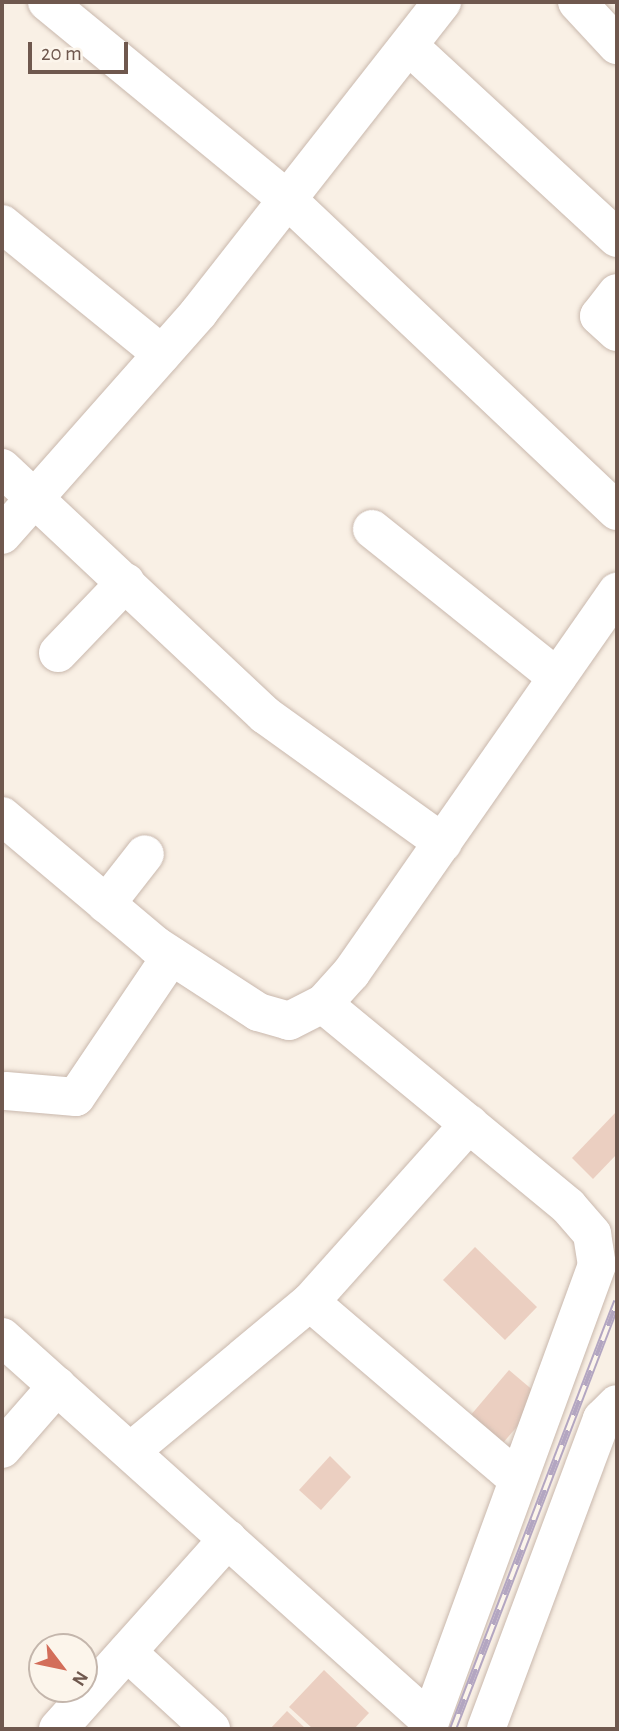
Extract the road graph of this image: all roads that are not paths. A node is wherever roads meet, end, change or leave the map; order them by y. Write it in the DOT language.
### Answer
graph roads {
  1 [pos="47,2"];
  2 [pos="577,2"];
  3 [pos="439,3"];
  4 [pos="617,45"];
  5 [pos="409,46"];
  6 [pos="289,201"];
  7 [pos="2,223"];
  8 [pos="617,238"];
  9 [pos="617,293"];
  10 [pos="617,332"];
  11 [pos="162,354"];
  12 [pos="2,468"];
  13 [pos="36,496"];
  14 [pos="617,511"];
  15 [pos="372,529"];
  16 [pos="2,535"];
  17 [pos="126,582"];
  18 [pos="610,614"];
  19 [pos="58,653"];
  20 [pos="557,677"];
  21 [pos="2,816"];
  22 [pos="443,843"];
  23 [pos="145,854"];
  24 [pos="106,904"];
  25 [pos="171,956"];
  26 [pos="323,1004"];
  27 [pos="3,1091"];
  28 [pos="469,1124"];
  29 [pos="310,1303"];
  30 [pos="2,1336"];
  31 [pos="57,1386"];
  32 [pos="617,1404"];
  33 [pos="2,1449"];
  34 [pos="131,1451"];
  35 [pos="516,1478"];
  36 [pos="228,1539"];
  37 [pos="127,1652"];
  38 [pos="429,1725"];
  39 [pos="58,1729"];
  40 [pos="211,1729"];
  41 [pos="486,1729"];
  1 -- 6 [label="street"];
  2 -- 4 [label="street"];
  3 -- 5 [label="street"];
  5 -- 6 [label="street"];
  5 -- 8 [label="street"];
  6 -- 11 [label="street"];
  6 -- 14 [label="street"];
  7 -- 11 [label="street"];
  9 -- 10 [label="street"];
  11 -- 13 [label="street"];
  12 -- 13 [label="street"];
  13 -- 16 [label="street"];
  13 -- 17 [label="street"];
  15 -- 20 [label="street"];
  17 -- 19 [label="street"];
  17 -- 22 [label="street"];
  18 -- 20 [label="street"];
  20 -- 22 [label="street"];
  21 -- 24 [label="street"];
  22 -- 26 [label="street"];
  23 -- 24 [label="street"];
  24 -- 25 [label="street"];
  25 -- 26 [label="street"];
  25 -- 27 [label="street"];
  26 -- 28 [label="street"];
  28 -- 29 [label="street"];
  28 -- 35 [label="street"];
  29 -- 34 [label="street"];
  29 -- 35 [label="street"];
  30 -- 31 [label="street"];
  31 -- 33 [label="street"];
  31 -- 34 [label="street"];
  32 -- 41 [label="street"];
  34 -- 36 [label="street"];
  35 -- 38 [label="street"];
  36 -- 37 [label="street"];
  36 -- 38 [label="street"];
  37 -- 39 [label="street"];
  37 -- 40 [label="street"];
}
